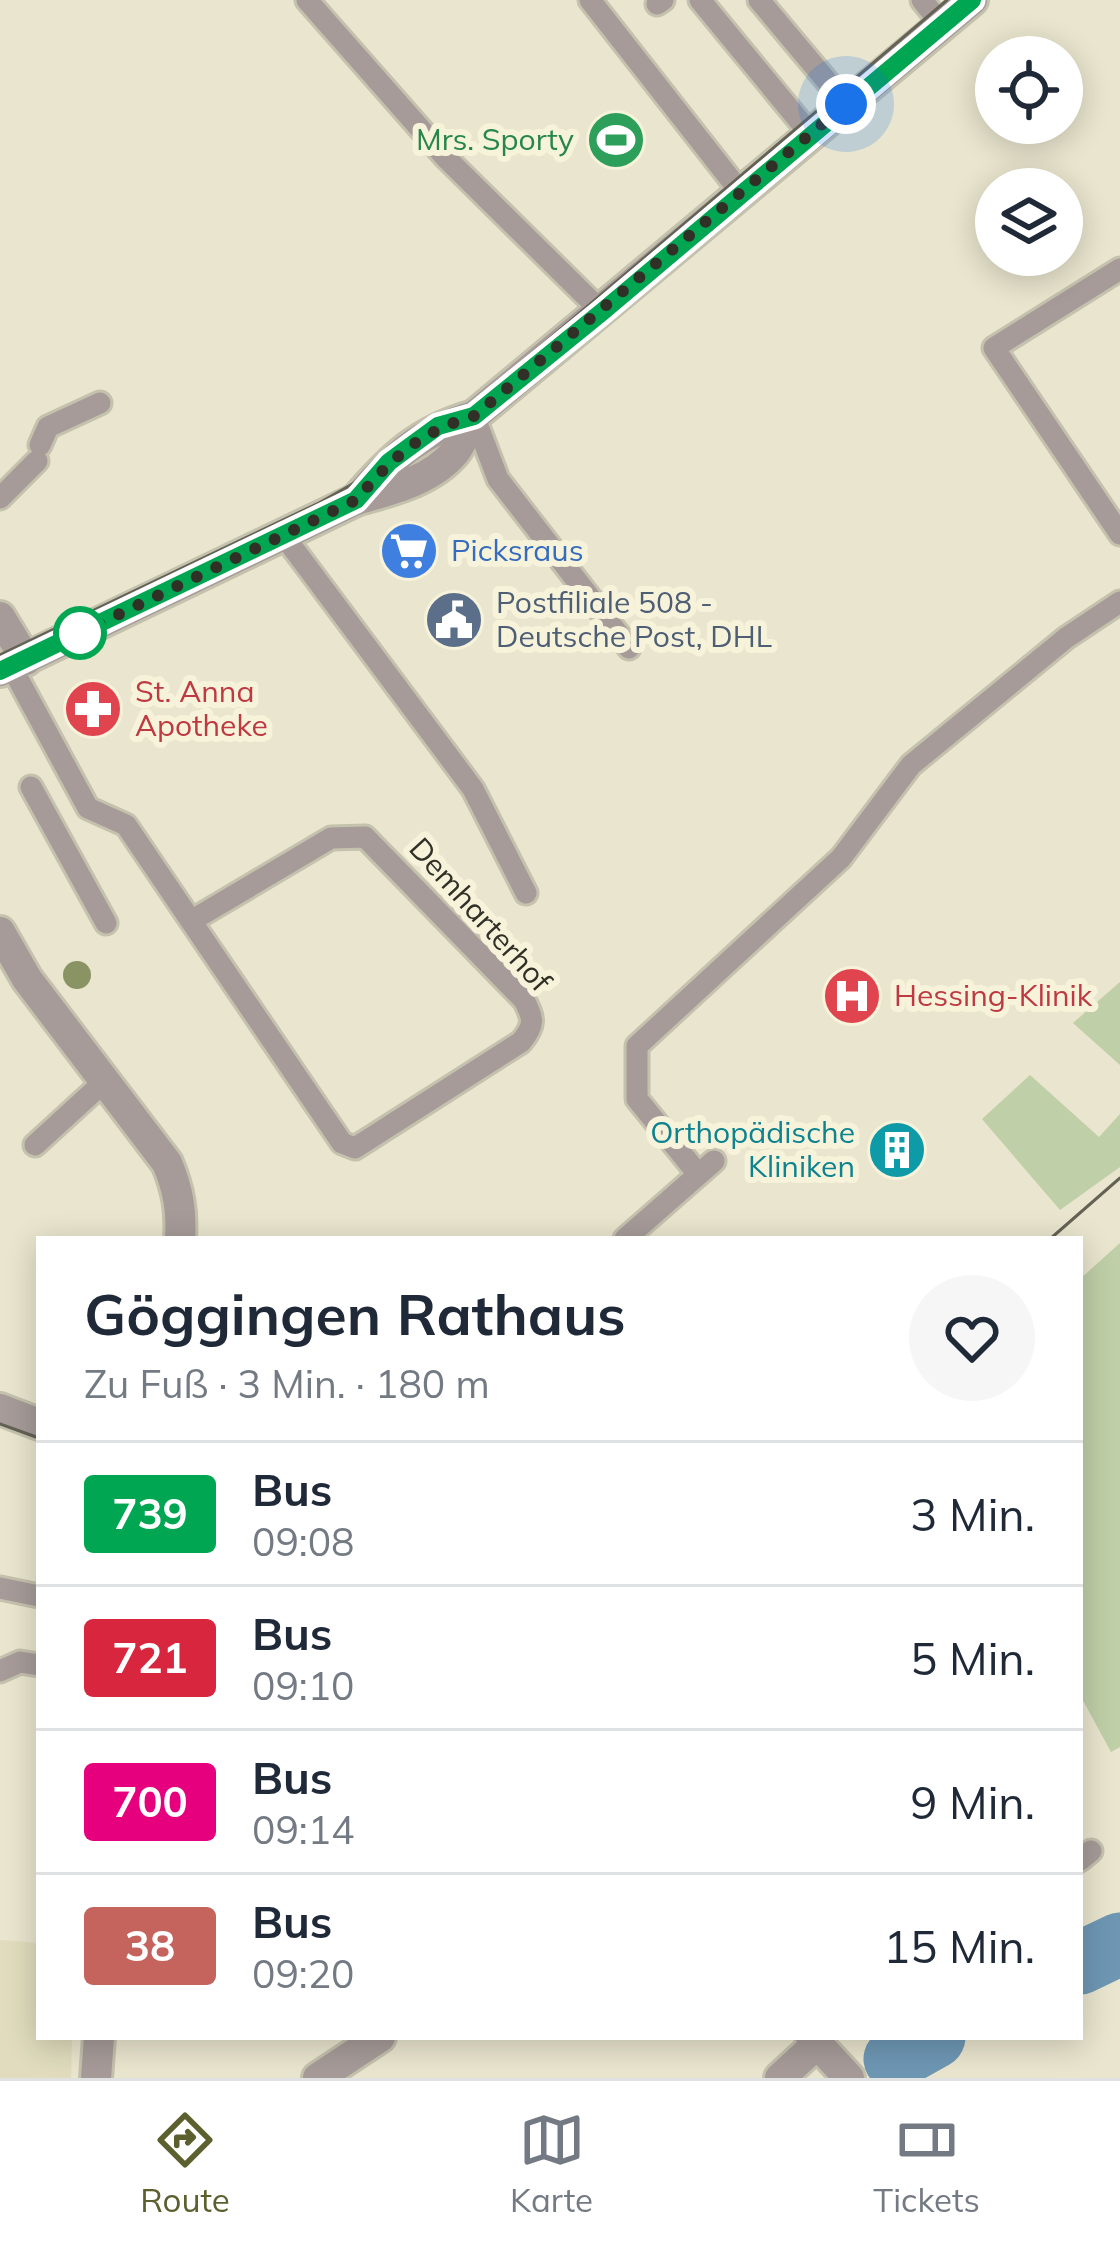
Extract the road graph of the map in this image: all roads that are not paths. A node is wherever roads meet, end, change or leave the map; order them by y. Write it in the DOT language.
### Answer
graph roads {
  1 [pos="307,0"];
  2 [pos="590,0"];
  3 [pos="700,0"];
  4 [pos="759,0"];
  5 [pos="922,0"];
  6 [pos="972,0"];
  7 [pos="637,21"];
  8 [pos="942,26"];
  9 [pos="617,37"];
  10 [pos="846,104"];
  11 [pos="811,135"];
  12 [pos="742,194"];
  13 [pos="1120,269"];
  14 [pos="602,312"];
  15 [pos="100,403"];
  16 [pos="474,416"];
  17 [pos="0,498"];
  18 [pos="1120,534"];
  19 [pos="284,536"];
  20 [pos="1120,602"];
  21 [pos="0,617"];
  22 [pos="628,648"];
  23 [pos="12,666"];
  24 [pos="31,787"];
  25 [pos="526,892"];
  26 [pos="191,921"];
  27 [pos="106,923"];
  28 [pos="0,932"];
  29 [pos="105,1081"];
  30 [pos="35,1145"];
  31 [pos="180,1236"];
  32 [pos="628,1236"];
  33 [pos="0,1409"];
  34 [pos="36,1423"];
  35 [pos="0,1588"];
  36 [pos="36,1595"];
  37 [pos="36,1665"];
  38 [pos="0,1671"];
  39 [pos="99,2040"];
  40 [pos="376,2040"];
  41 [pos="827,2052"];
  42 [pos="96,2078"];
  43 [pos="319,2078"];
  44 [pos="780,2078"];
  1 -- 14 [label="lane"];
  2 -- 9 [label="lane"];
  3 -- 11 [label="lane"];
  4 -- 10 [label="lane"];
  5 -- 8 [label="lane"];
  6 -- 8 [label="street"];
  7 -- 9 [label="lane"];
  8 -- 10 [label="street"];
  9 -- 12 [label="lane"];
  10 -- 11 [label="street"];
  11 -- 12 [label="street"];
  12 -- 14 [label="street"];
  13 -- 18 [label="lane"];
  14 -- 16 [label="street"];
  15 -- 17 [label="lane"];
  16 -- 19 [label="street"];
  16 -- 22 [label="lane"];
  19 -- 23 [label="street"];
  19 -- 25 [label="lane"];
  20 -- 32 [label="lane"];
  21 -- 23 [label="street"];
  23 -- 26 [label="lane, Demharterhof"];
  24 -- 27 [label="lane"];
  26 -- 26 [label="lane, Demharterhof"];
  28 -- 29 [label="street"];
  29 -- 30 [label="lane"];
  29 -- 31 [label="street"];
  33 -- 34 [label="street"];
  35 -- 36 [label="lane"];
  37 -- 38 [label="lane"];
  39 -- 42 [label="street"];
  40 -- 43 [label="street"];
  41 -- 44 [label="street"];
}
